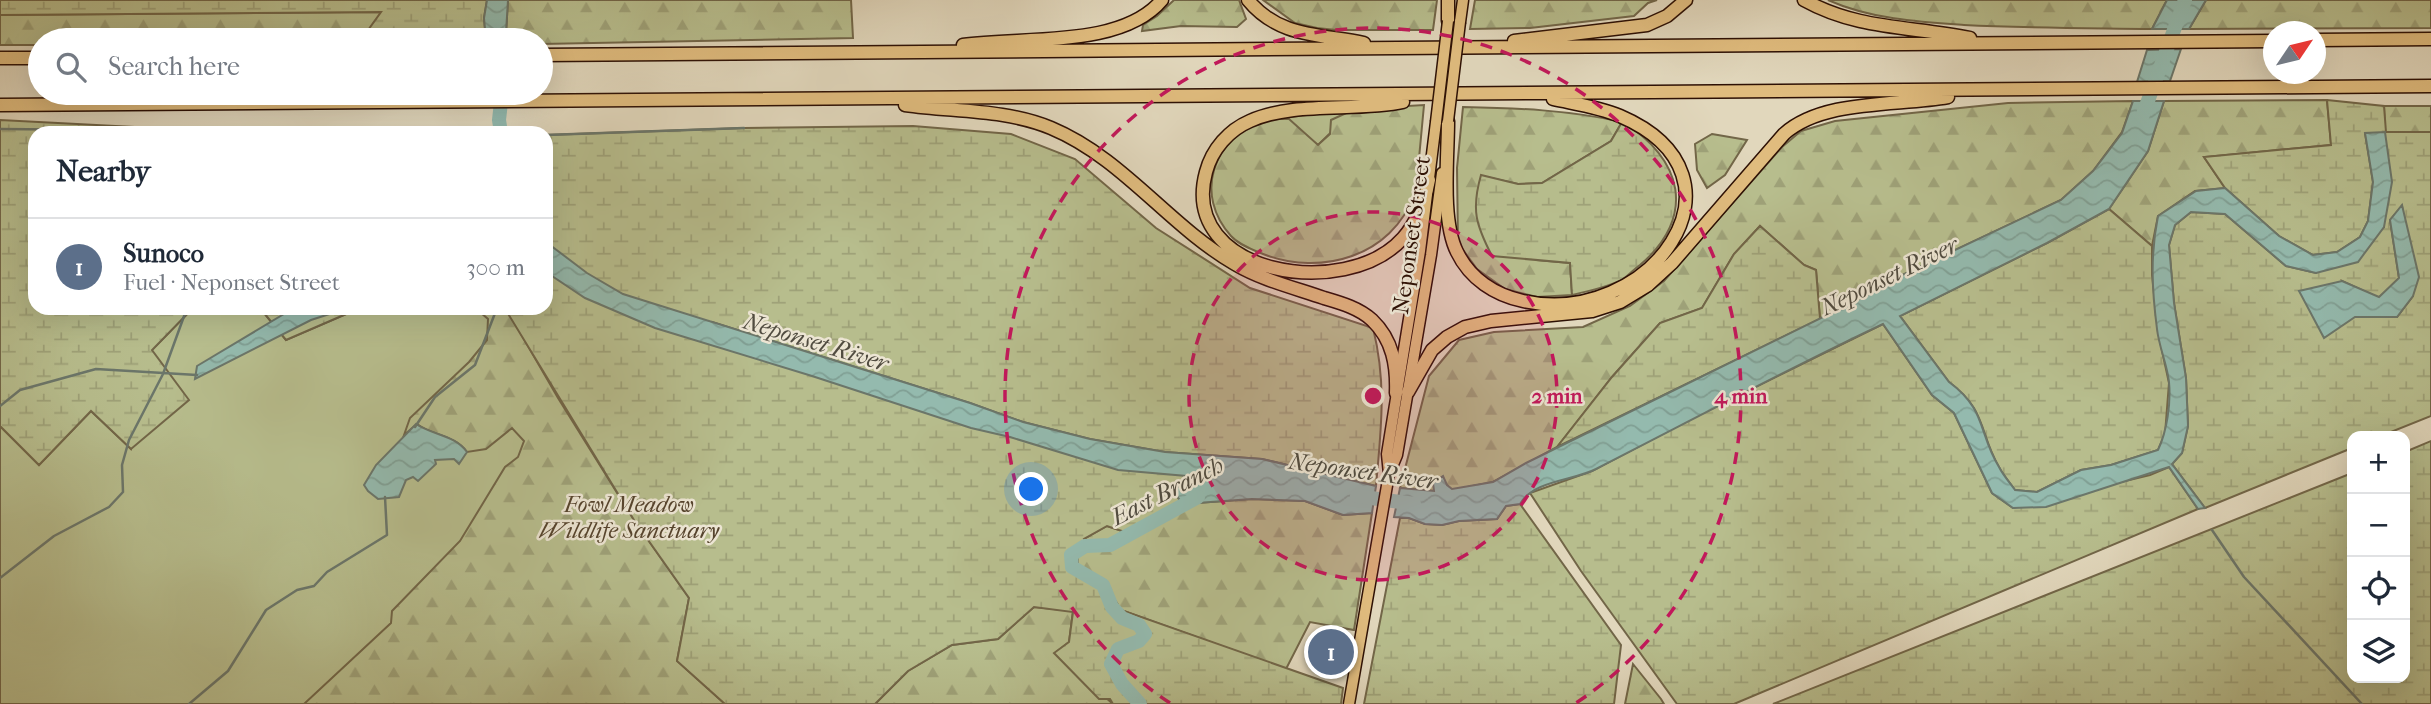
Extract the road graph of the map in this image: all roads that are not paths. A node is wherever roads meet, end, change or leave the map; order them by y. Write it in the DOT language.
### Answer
graph roads {
  1 [pos="1162,0"];
  2 [pos="1248,0"];
  3 [pos="1449,0"];
  4 [pos="1463,0"];
  5 [pos="1686,0"];
  6 [pos="1804,0"];
  7 [pos="1454,22"];
  8 [pos="2431,39"];
  9 [pos="2326,40"];
  10 [pos="2263,41"];
  11 [pos="1994,43"];
  12 [pos="1487,47"];
  13 [pos="1389,48"];
  14 [pos="920,52"];
  15 [pos="553,55"];
  16 [pos="0,58"];
  17 [pos="28,58"];
  18 [pos="2431,86"];
  19 [pos="1982,90"];
  20 [pos="1529,94"];
  21 [pos="1434,95"];
  22 [pos="859,99"];
  23 [pos="553,102"];
  24 [pos="0,105"];
  25 [pos="28,105"];
  26 [pos="1442,121"];
  27 [pos="1429,180"];
  28 [pos="1402,392"];
  29 [pos="1349,704"];
  1 -- 14 [label="highway"];
  2 -- 13 [label="highway"];
  3 -- 7 [label="highway"];
  4 -- 7 [label="main road, Neponset Street"];
  5 -- 12 [label="highway"];
  6 -- 11 [label="highway"];
  7 -- 26 [label="main road, Neponset Street, bridge"];
  8 -- 9 [label="highway"];
  10 -- 11 [label="highway"];
  11 -- 12 [label="highway"];
  12 -- 13 [label="highway"];
  13 -- 14 [label="highway"];
  14 -- 15 [label="highway"];
  16 -- 17 [label="highway"];
  18 -- 19 [label="highway"];
  19 -- 20 [label="highway"];
  19 -- 28 [label="highway"];
  20 -- 21 [label="highway"];
  20 -- 26 [label="highway"];
  21 -- 22 [label="highway"];
  21 -- 27 [label="highway"];
  22 -- 23 [label="highway"];
  22 -- 28 [label="highway"];
  24 -- 25 [label="highway"];
  26 -- 27 [label="main road, Neponset Street"];
  26 -- 28 [label="main road, Neponset Street"];
  27 -- 28 [label="main road, Neponset Street"];
  28 -- 29 [label="main road, Neponset Street"];
}
